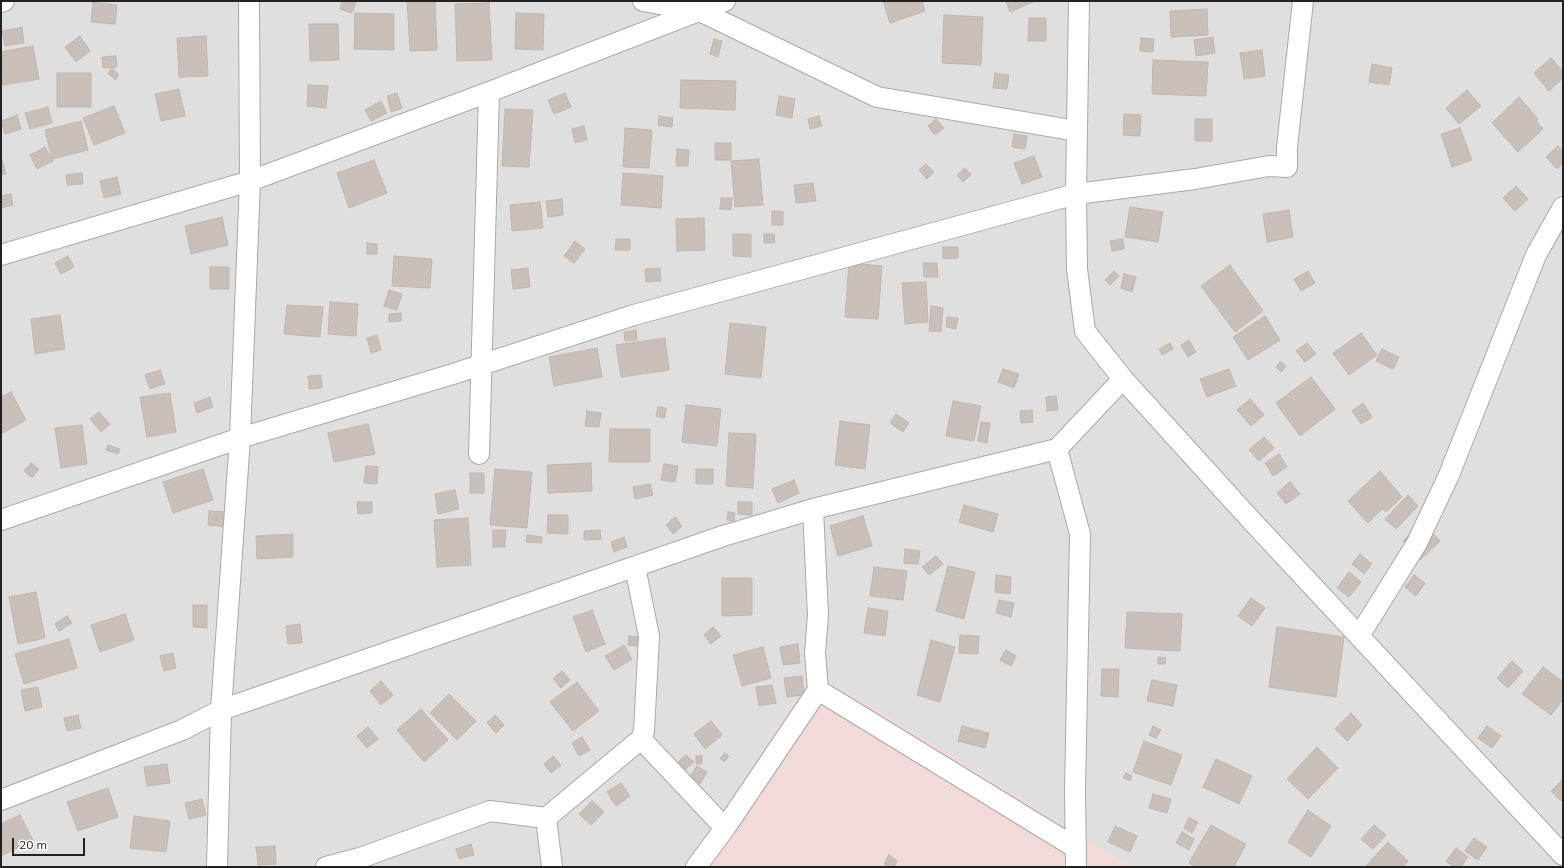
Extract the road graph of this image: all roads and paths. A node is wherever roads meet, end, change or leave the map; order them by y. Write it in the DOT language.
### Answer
graph roads {
  1 [pos="249,1"];
  2 [pos="643,1"];
  3 [pos="725,1"];
  4 [pos="1079,1"];
  5 [pos="1303,1"];
  6 [pos="700,11"];
  7 [pos="489,92"];
  8 [pos="1077,131"];
  9 [pos="250,181"];
  10 [pos="1076,194"];
  11 [pos="1563,208"];
  12 [pos="1,255"];
  13 [pos="482,364"];
  14 [pos="1123,379"];
  15 [pos="240,438"];
  16 [pos="1057,449"];
  17 [pos="479,454"];
  18 [pos="813,509"];
  19 [pos="1,520"];
  20 [pos="635,567"];
  21 [pos="1359,636"];
  22 [pos="818,690"];
  23 [pos="221,710"];
  24 [pos="641,739"];
  25 [pos="1,800"];
  26 [pos="546,818"];
  27 [pos="725,828"];
  28 [pos="1563,855"];
  29 [pos="1076,858"];
  30 [pos="217,867"];
  31 [pos="326,867"];
  32 [pos="552,867"];
  33 [pos="696,867"];
  1 -- 9 [label="street"];
  2 -- 6 [label="street"];
  3 -- 6 [label="street"];
  4 -- 8 [label="street"];
  5 -- 10 [label="street"];
  6 -- 7 [label="street"];
  6 -- 8 [label="street"];
  7 -- 9 [label="street"];
  7 -- 13 [label="street"];
  8 -- 10 [label="street"];
  9 -- 12 [label="street"];
  9 -- 15 [label="street"];
  10 -- 13 [label="street"];
  10 -- 14 [label="street"];
  11 -- 21 [label="street"];
  13 -- 15 [label="street"];
  13 -- 17 [label="street"];
  14 -- 16 [label="street"];
  14 -- 21 [label="street"];
  15 -- 19 [label="street"];
  15 -- 23 [label="street"];
  16 -- 18 [label="street"];
  16 -- 29 [label="street"];
  18 -- 20 [label="street"];
  18 -- 22 [label="street"];
  20 -- 23 [label="street"];
  20 -- 24 [label="street"];
  21 -- 28 [label="street"];
  22 -- 27 [label="street"];
  22 -- 29 [label="street"];
  23 -- 25 [label="street"];
  23 -- 30 [label="street"];
  24 -- 26 [label="street"];
  24 -- 27 [label="street"];
  26 -- 31 [label="street"];
  26 -- 32 [label="street"];
  27 -- 33 [label="street"];
}
